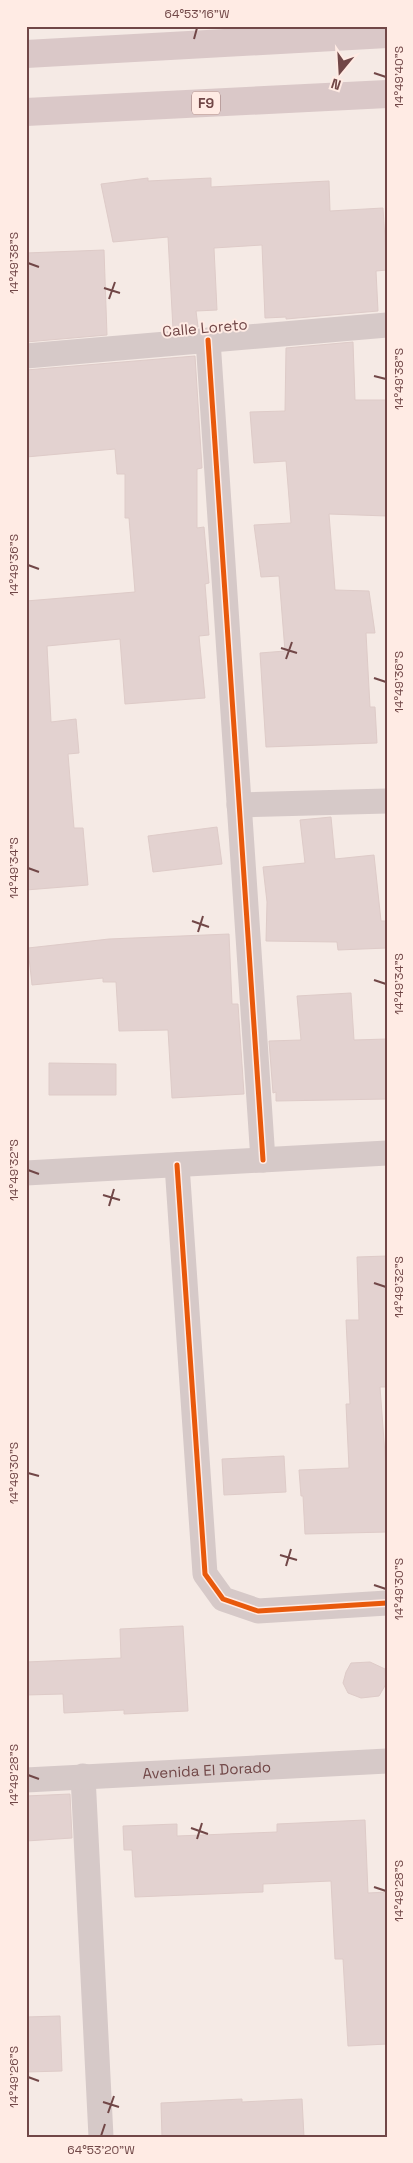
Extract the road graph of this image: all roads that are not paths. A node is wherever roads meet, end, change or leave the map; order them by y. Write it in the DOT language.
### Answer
graph roads {
  1 [pos="387,34"];
  2 [pos="26,54"];
  3 [pos="387,94"];
  4 [pos="26,112"];
  5 [pos="387,325"];
  6 [pos="208,340"];
  7 [pos="26,356"];
  8 [pos="387,801"];
  9 [pos="239,805"];
  10 [pos="387,1153"];
  11 [pos="263,1160"];
  12 [pos="178,1165"];
  13 [pos="26,1173"];
  14 [pos="387,1603"];
  15 [pos="387,1760"];
  16 [pos="83,1776"];
  17 [pos="26,1780"];
  18 [pos="101,2137"];
  1 -- 2 [label="highway"];
  3 -- 4 [label="highway, F9"];
  5 -- 6 [label="street, Calle Loreto"];
  6 -- 7 [label="street, Calle Loreto"];
  6 -- 9 [label="street"];
  8 -- 9 [label="street"];
  9 -- 11 [label="street"];
  10 -- 11 [label="street"];
  11 -- 12 [label="street"];
  12 -- 13 [label="street"];
  12 -- 14 [label="street"];
  15 -- 16 [label="street, Avenida El Dorado"];
  16 -- 17 [label="street, Avenida El Dorado"];
  16 -- 18 [label="street"];
}
